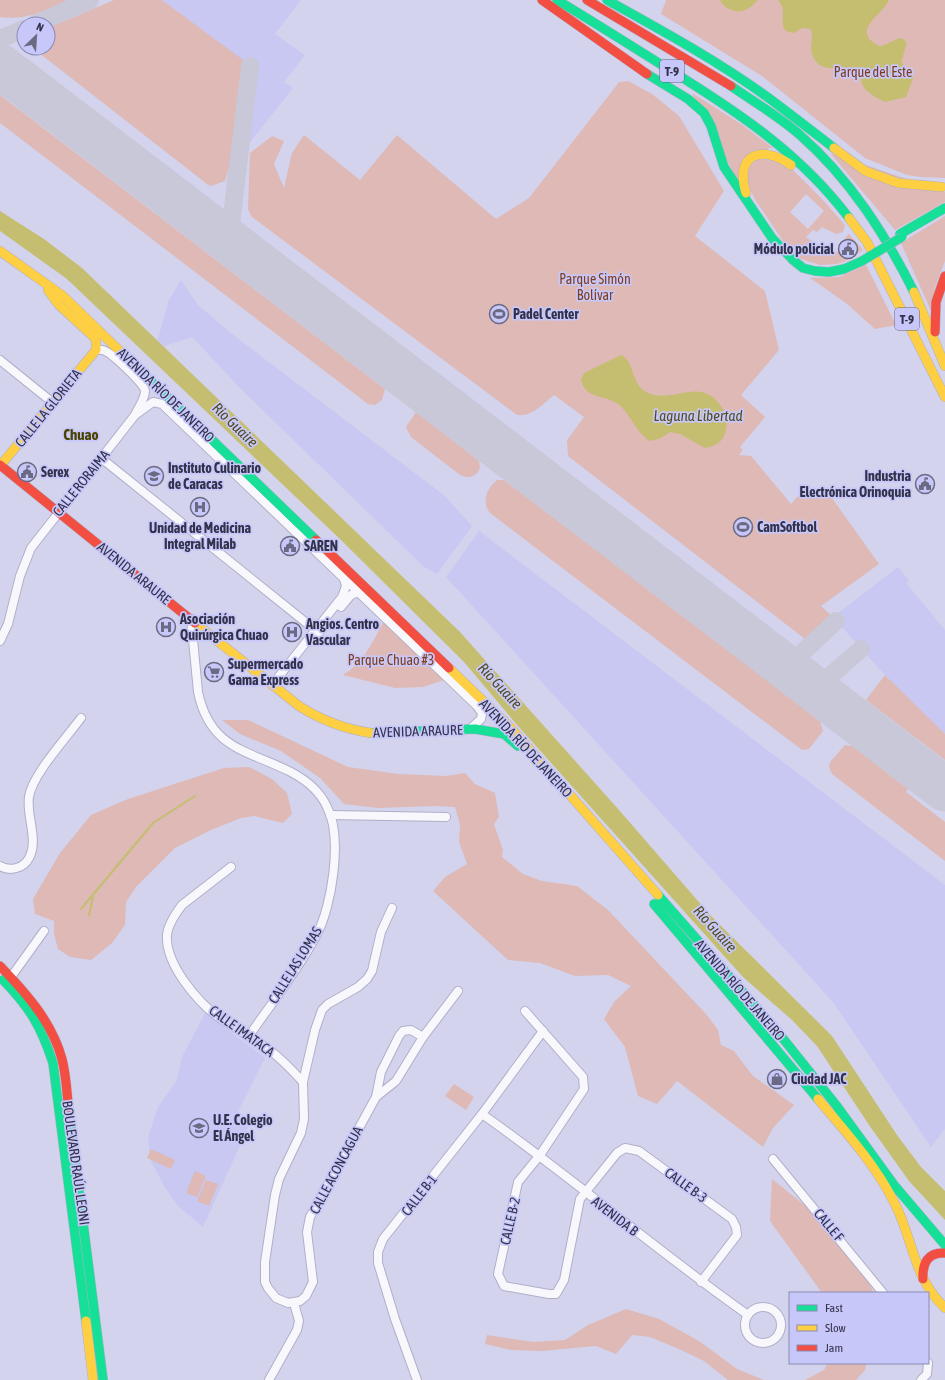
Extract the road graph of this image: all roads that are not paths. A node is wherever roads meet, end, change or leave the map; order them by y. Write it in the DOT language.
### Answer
graph roads {
  1 [pos="542,0"];
  2 [pos="557,0"];
  3 [pos="587,0"];
  4 [pos="607,0"];
  5 [pos="944,187"];
  6 [pos="945,208"];
  7 [pos="843,210"];
  8 [pos="945,212"];
  9 [pos="901,236"];
  10 [pos="0,251"];
  11 [pos="861,259"];
  12 [pos="945,276"];
  13 [pos="40,280"];
  14 [pos="936,341"];
  15 [pos="96,350"];
  16 [pos="0,360"];
  17 [pos="945,366"];
  18 [pos="945,397"];
  19 [pos="52,402"];
  20 [pos="135,415"];
  21 [pos="197,426"];
  22 [pos="216,456"];
  23 [pos="101,458"];
  24 [pos="0,465"];
  25 [pos="58,512"];
  26 [pos="344,579"];
  27 [pos="358,592"];
  28 [pos="190,618"];
  29 [pos="390,621"];
  30 [pos="317,632"];
  31 [pos="212,635"];
  32 [pos="0,641"];
  33 [pos="194,644"];
  34 [pos="425,644"];
  35 [pos="273,687"];
  36 [pos="81,718"];
  37 [pos="470,729"];
  38 [pos="330,815"];
  39 [pos="446,817"];
  40 [pos="0,866"];
  41 [pos="231,867"];
  42 [pos="392,908"];
  43 [pos="44,931"];
  44 [pos="0,966"];
  45 [pos="0,976"];
  46 [pos="11,977"];
  47 [pos="458,992"];
  48 [pos="525,1011"];
  49 [pos="542,1031"];
  50 [pos="249,1036"];
  51 [pos="423,1037"];
  52 [pos="303,1082"];
  53 [pos="376,1098"];
  54 [pos="482,1114"];
  55 [pos="540,1155"];
  56 [pos="774,1158"];
  57 [pos="585,1193"];
  58 [pos="945,1244"];
  59 [pos="945,1253"];
  60 [pos="928,1256"];
  61 [pos="701,1282"];
  62 [pos="924,1283"];
  63 [pos="882,1292"];
  64 [pos="294,1303"];
  65 [pos="945,1308"];
  66 [pos="748,1315"];
  67 [pos="928,1364"];
  68 [pos="93,1380"];
  69 [pos="103,1380"];
  70 [pos="269,1380"];
  71 [pos="417,1380"];
  72 [pos="921,1380"];
  1 -- 11 [label="main road"];
  2 -- 7 [label="main road, T-9"];
  3 -- 14 [label="main road, T-9"];
  4 -- 5 [label="main road"];
  6 -- 9 [label="main road"];
  7 -- 11 [label="main road"];
  7 -- 18 [label="main road, T-9"];
  8 -- 9 [label="main road"];
  9 -- 11 [label="main road, bridge"];
  10 -- 13 [label="main road, AVENIDA RÍO DE JANEIRO"];
  12 -- 14 [label="main road"];
  13 -- 15 [label="main road, AVENIDA RÍO DE JANEIRO"];
  13 -- 21 [label="main road, AVENIDA RÍO DE JANEIRO"];
  14 -- 17 [label="main road, T-9"];
  15 -- 19 [label="main road, CALLE LA GLORIETA"];
  15 -- 20 [label="street, CALLE RORAIMA"];
  16 -- 19 [label="street"];
  19 -- 24 [label="main road, CALLE LA GLORIETA"];
  20 -- 22 [label="street, AVENIDA RÍO DE JANEIRO"];
  20 -- 23 [label="street, CALLE RORAIMA"];
  21 -- 22 [label="main road"];
  21 -- 34 [label="main road, AVENIDA RÍO DE JANEIRO"];
  22 -- 26 [label="street, AVENIDA RÍO DE JANEIRO"];
  23 -- 25 [label="street, CALLE RORAIMA"];
  23 -- 30 [label="street"];
  24 -- 25 [label="main road, AVENIDA ARAURE"];
  25 -- 28 [label="main road, AVENIDA ARAURE"];
  25 -- 32 [label="street, CALLE RORAIMA"];
  26 -- 27 [label="street, AVENIDA RÍO DE JANEIRO"];
  26 -- 30 [label="street"];
  27 -- 29 [label="street, AVENIDA RÍO DE JANEIRO"];
  27 -- 30 [label="street"];
  28 -- 31 [label="main road, AVENIDA ARAURE"];
  28 -- 33 [label="street, CALLE LAS LOMAS"];
  29 -- 34 [label="main road"];
  29 -- 37 [label="street, AVENIDA RÍO DE JANEIRO"];
  30 -- 35 [label="street"];
  31 -- 33 [label="street"];
  31 -- 35 [label="main road, AVENIDA ARAURE"];
  33 -- 38 [label="street, CALLE LAS LOMAS"];
  34 -- 58 [label="main road, AVENIDA RÍO DE JANEIRO"];
  35 -- 37 [label="main road, AVENIDA ARAURE"];
  36 -- 40 [label="street"];
  37 -- 62 [label="main road, AVENIDA RÍO DE JANEIRO"];
  38 -- 39 [label="street"];
  38 -- 50 [label="street, CALLE LAS LOMAS"];
  41 -- 50 [label="street, CALLE IMATACA"];
  42 -- 52 [label="street"];
  43 -- 46 [label="street"];
  44 -- 46 [label="main road, BOULEVARD RAÚL LEONI"];
  45 -- 68 [label="main road, BOULEVARD RAÚL LEONI"];
  46 -- 69 [label="main road, BOULEVARD RAÚL LEONI"];
  47 -- 51 [label="street, CALLE ACONCAGUA"];
  48 -- 49 [label="street, CALLE B-2"];
  49 -- 54 [label="street, CALLE B-1"];
  49 -- 55 [label="street, CALLE B-2"];
  50 -- 52 [label="street, CALLE IMATACA"];
  51 -- 53 [label="street, CALLE ACONCAGUA"];
  51 -- 53 [label="street, CALLE ACONCAGUA"];
  52 -- 64 [label="street"];
  53 -- 64 [label="street, CALLE ACONCAGUA"];
  54 -- 55 [label="street, AVENIDA B"];
  54 -- 71 [label="street, CALLE B-1"];
  55 -- 57 [label="street, AVENIDA B"];
  55 -- 57 [label="street, CALLE B-2"];
  56 -- 63 [label="street, CALLE F"];
  57 -- 61 [label="street, AVENIDA B"];
  57 -- 61 [label="street, CALLE B-3"];
  58 -- 60 [label="main road"];
  59 -- 60 [label="main road"];
  60 -- 62 [label="main road"];
  61 -- 66 [label="street, AVENIDA B"];
  62 -- 65 [label="main road, AVENIDA RÍO DE JANEIRO"];
  64 -- 70 [label="street"];
  66 -- 66 [label="street"];
  67 -- 72 [label="street"];
}
